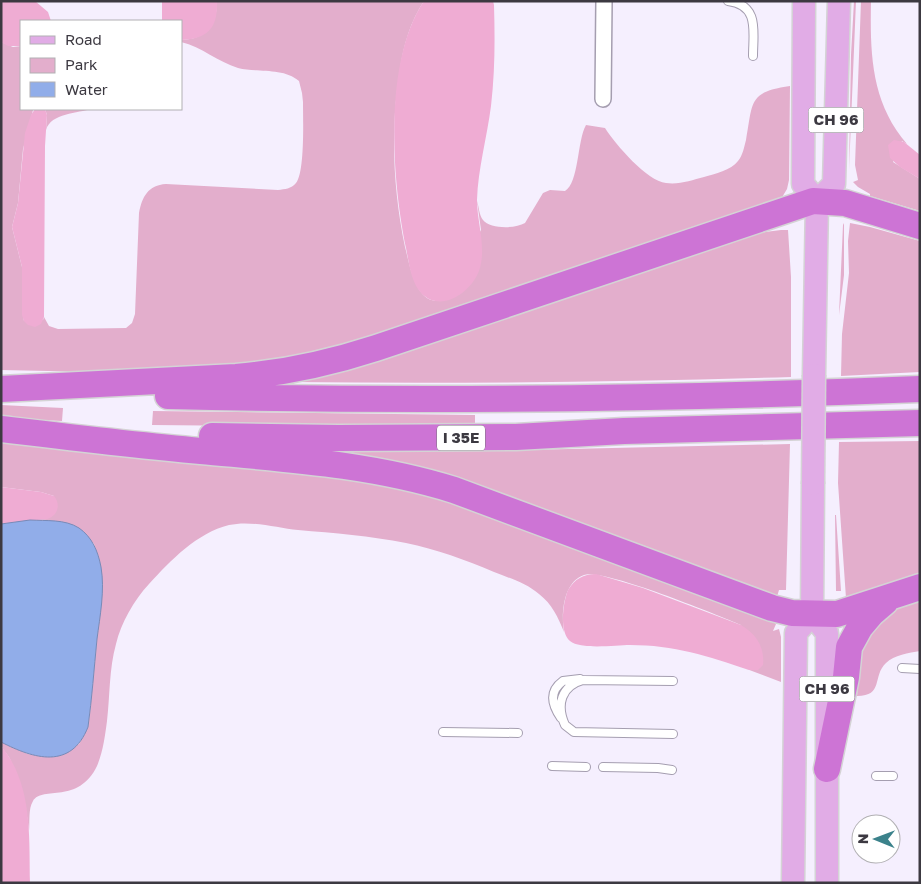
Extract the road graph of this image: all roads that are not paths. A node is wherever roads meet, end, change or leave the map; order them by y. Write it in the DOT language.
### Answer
graph roads {
  1 [pos="604,1"];
  2 [pos="728,1"];
  3 [pos="804,1"];
  4 [pos="839,1"];
  5 [pos="753,56"];
  6 [pos="603,99"];
  7 [pos="817,201"];
  8 [pos="920,226"];
  9 [pos="1,389"];
  10 [pos="920,389"];
  11 [pos="920,423"];
  12 [pos="1,428"];
  13 [pos="920,587"];
  14 [pos="890,597"];
  15 [pos="812,614"];
  16 [pos="902,668"];
  17 [pos="920,669"];
  18 [pos="674,681"];
  19 [pos="443,732"];
  20 [pos="518,733"];
  21 [pos="673,734"];
  22 [pos="552,766"];
  23 [pos="586,766"];
  24 [pos="603,767"];
  25 [pos="827,769"];
  26 [pos="672,770"];
  27 [pos="876,776"];
  28 [pos="893,776"];
  29 [pos="793,883"];
  30 [pos="827,883"];
  1 -- 6 [label="street"];
  2 -- 5 [label="lane"];
  3 -- 7 [label="main road, CH 96"];
  4 -- 7 [label="main road, CH 96"];
  7 -- 8 [label="highway"];
  7 -- 9 [label="highway"];
  7 -- 15 [label="main road, bridge"];
  9 -- 10 [label="highway"];
  11 -- 12 [label="highway, I 35E"];
  12 -- 15 [label="highway"];
  13 -- 14 [label="highway"];
  14 -- 15 [label="highway"];
  14 -- 25 [label="highway"];
  15 -- 25 [label="main road, CH 96"];
  15 -- 29 [label="main road, CH 96"];
  16 -- 17 [label="lane"];
  18 -- 21 [label="lane"];
  19 -- 20 [label="lane"];
  22 -- 23 [label="lane"];
  24 -- 26 [label="lane"];
  25 -- 30 [label="main road, CH 96"];
  27 -- 28 [label="lane"];
}
